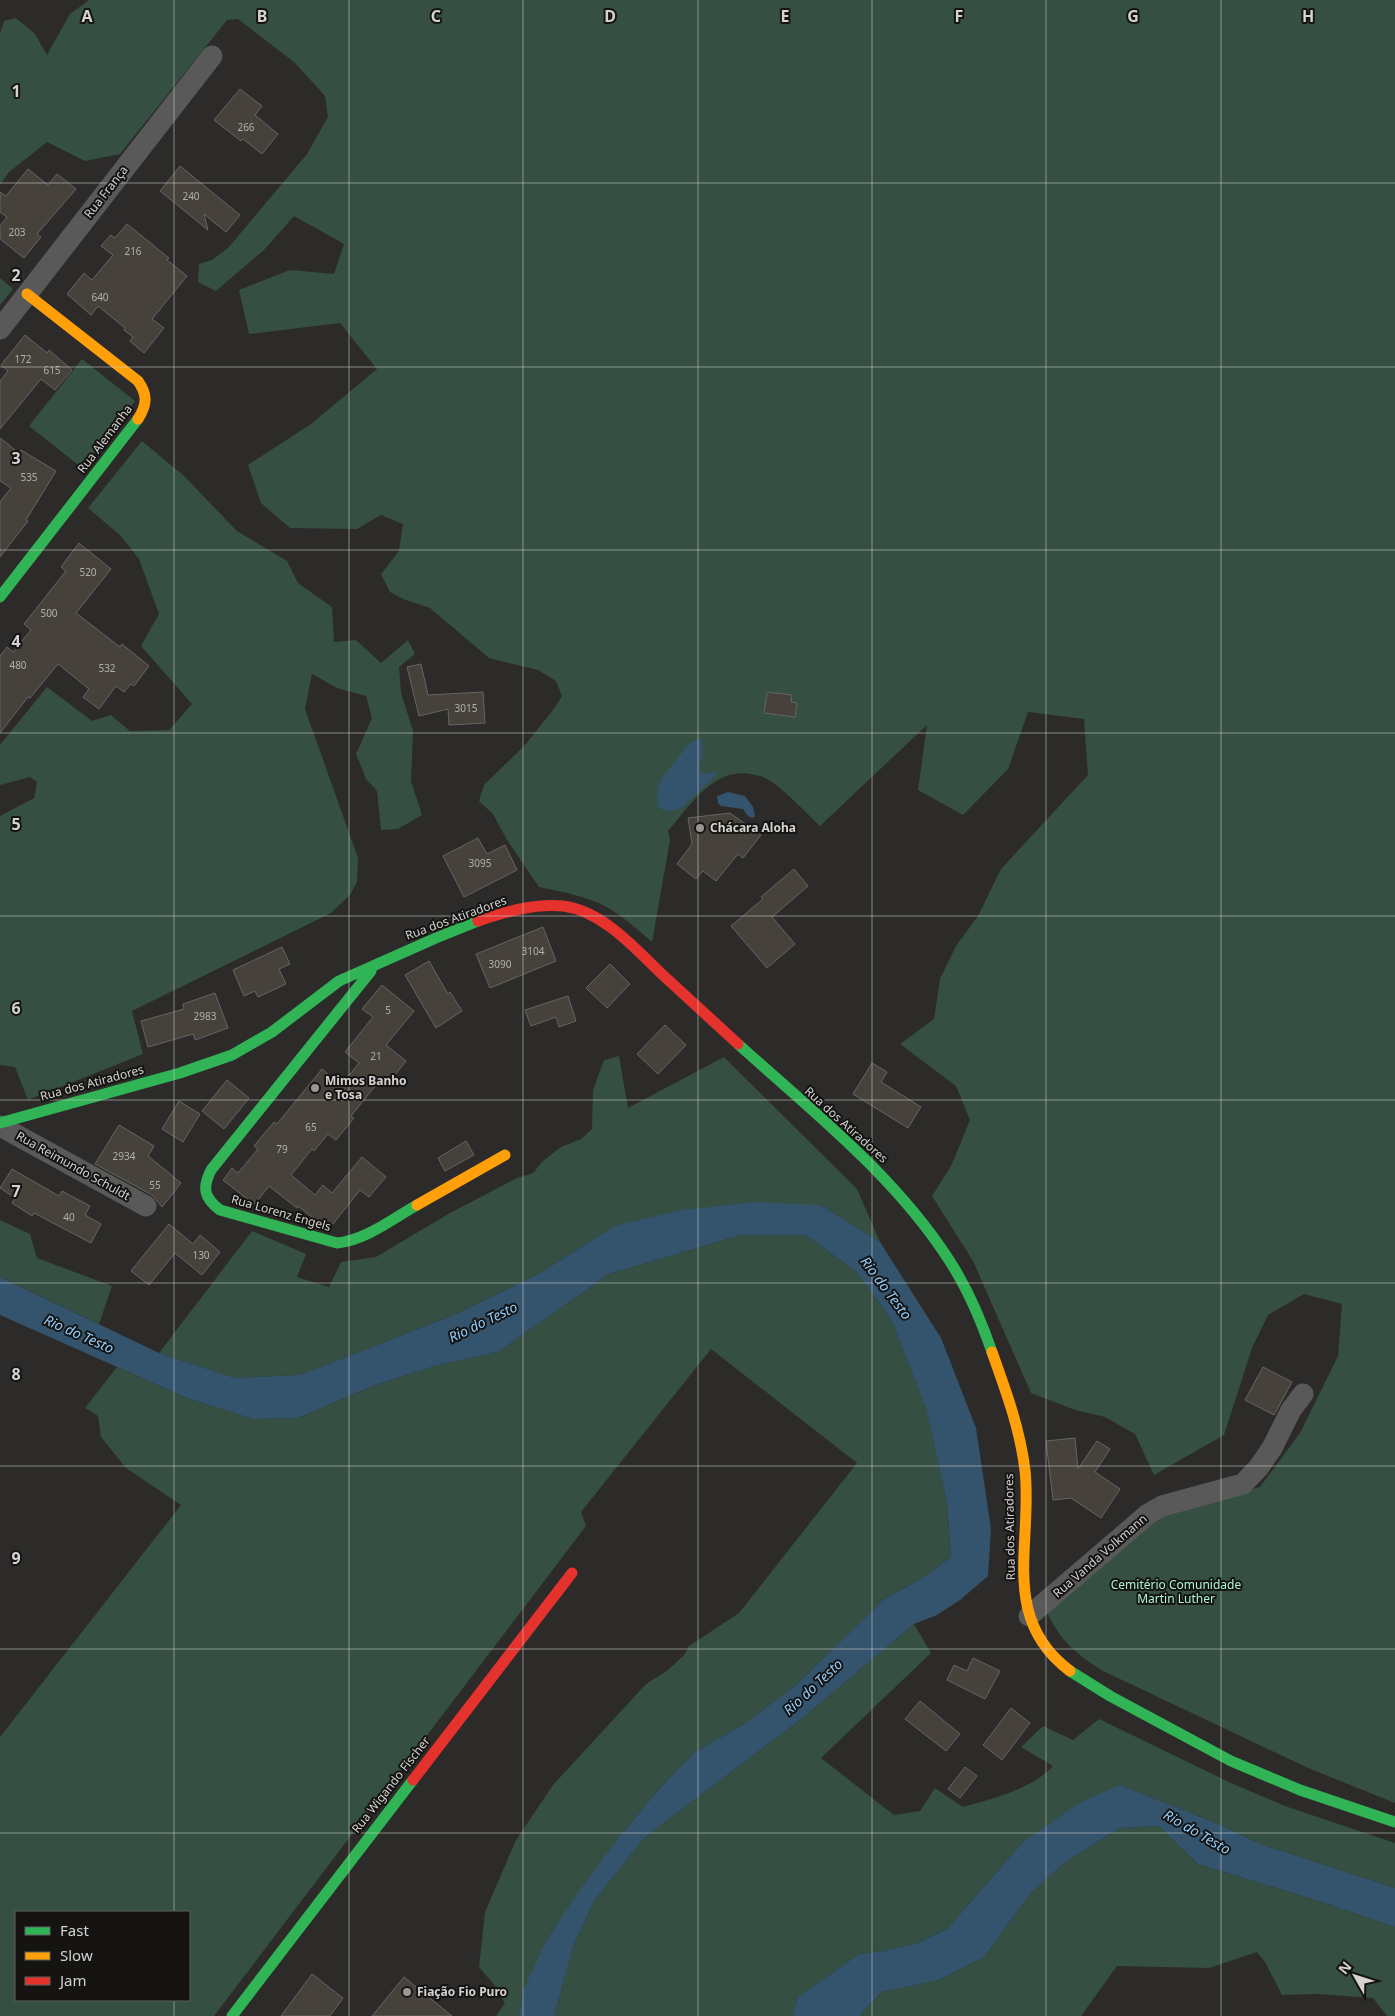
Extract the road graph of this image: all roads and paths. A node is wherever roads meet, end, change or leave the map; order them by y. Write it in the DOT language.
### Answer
graph roads {
  1 [pos="212,56"];
  2 [pos="27,294"];
  3 [pos="0,328"];
  4 [pos="0,596"];
  5 [pos="376,963"];
  6 [pos="0,1124"];
  7 [pos="506,1155"];
  8 [pos="146,1206"];
  9 [pos="1303,1394"];
  10 [pos="572,1573"];
  11 [pos="1030,1616"];
  12 [pos="1395,1822"];
  13 [pos="232,2016"];
  1 -- 2 [label="street, Rua França"];
  2 -- 3 [label="street, Rua França"];
  2 -- 4 [label="street, Rua Alemanha"];
  5 -- 6 [label="street, Rua dos Atiradores"];
  5 -- 7 [label="street, Rua Lorenz Engels"];
  5 -- 11 [label="street, Rua dos Atiradores"];
  6 -- 8 [label="street, Rua Reimundo Schuldt"];
  9 -- 11 [label="street, Rua Vanda Volkmann"];
  10 -- 13 [label="street, Rua Wigando Fischer"];
  11 -- 12 [label="street, Rua dos Atiradores"];
}
